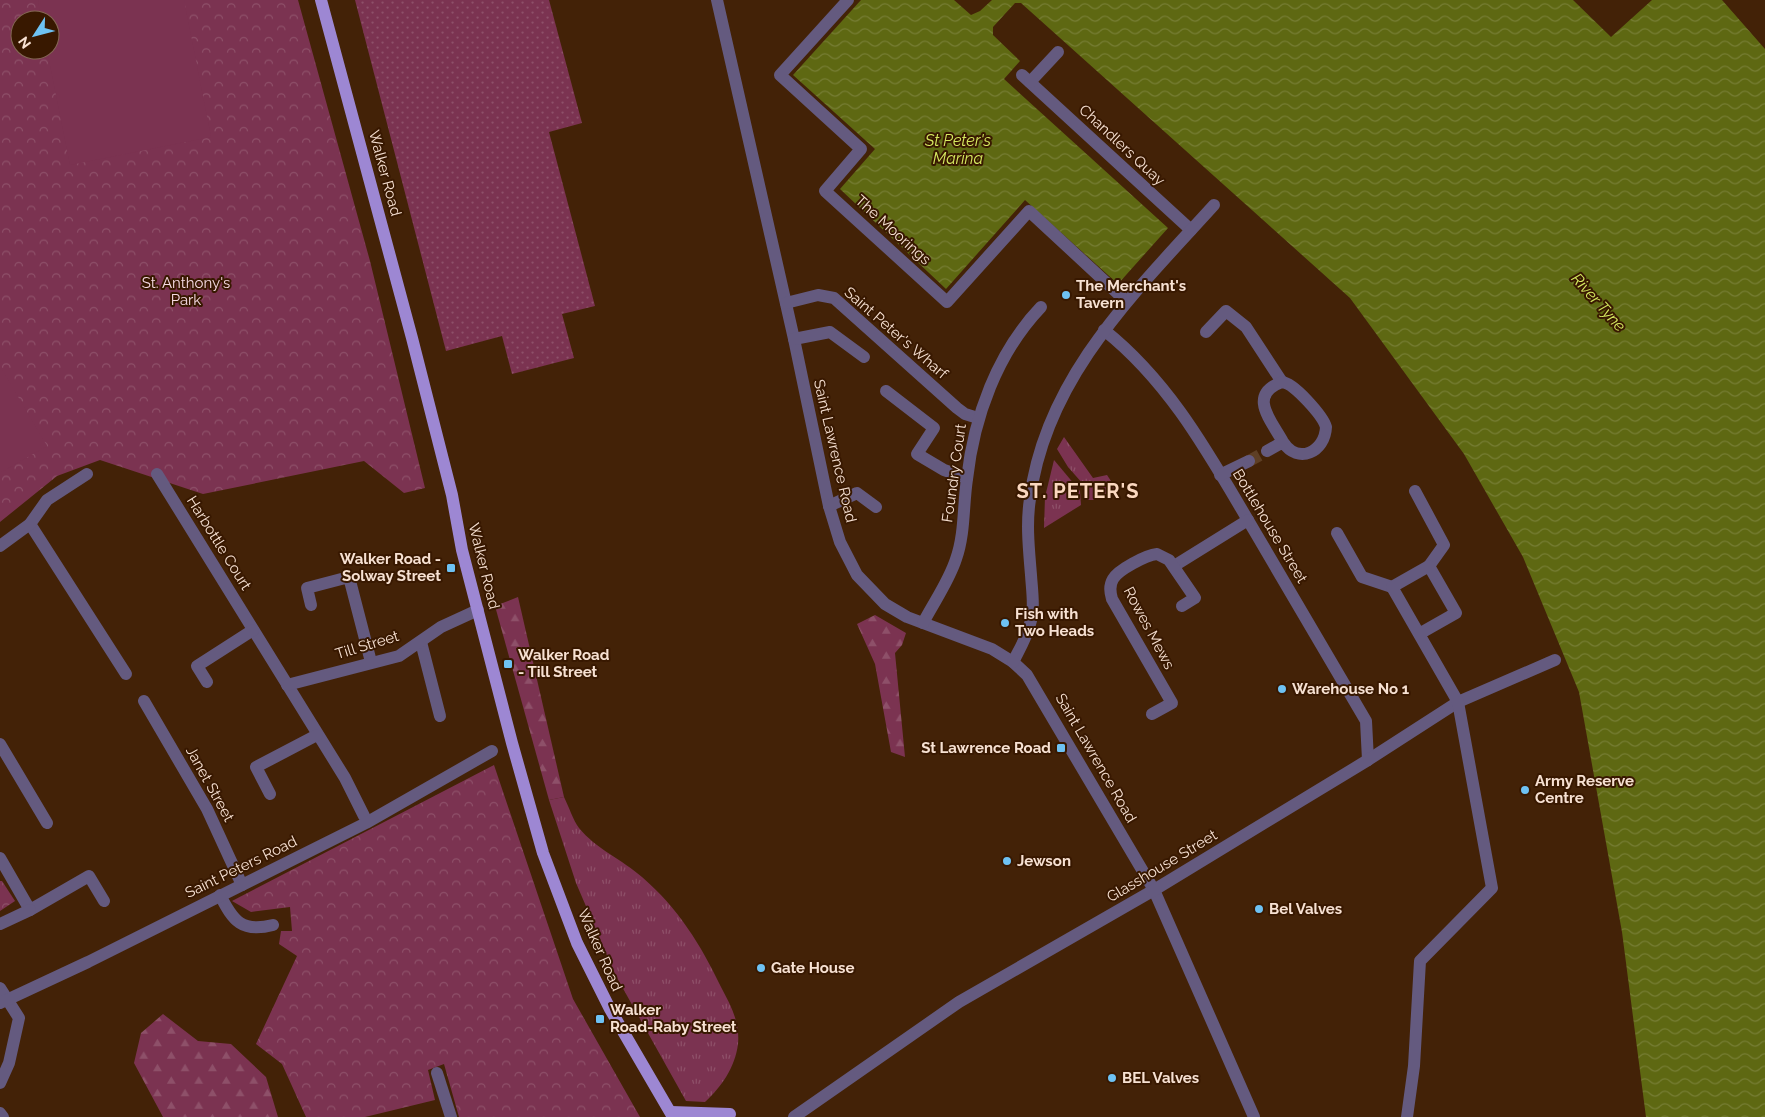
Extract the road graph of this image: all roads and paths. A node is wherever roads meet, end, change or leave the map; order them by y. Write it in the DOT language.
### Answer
graph roads {
  1 [pos="321,0"];
  2 [pos="717,0"];
  3 [pos="848,0"];
  4 [pos="1058,52"];
  5 [pos="1214,205"];
  6 [pos="1191,230"];
  7 [pos="1126,302"];
  8 [pos="786,303"];
  9 [pos="1041,306"];
  10 [pos="1104,330"];
  11 [pos="1206,332"];
  12 [pos="794,339"];
  13 [pos="864,357"];
  14 [pos="1282,382"];
  15 [pos="886,391"];
  16 [pos="978,418"];
  17 [pos="1283,442"];
  18 [pos="1267,451"];
  19 [pos="1248,461"];
  20 [pos="87,474"];
  21 [pos="157,474"];
  22 [pos="1220,475"];
  23 [pos="967,478"];
  24 [pos="1415,491"];
  25 [pos="829,506"];
  26 [pos="876,507"];
  27 [pos="1248,520"];
  28 [pos="30,524"];
  29 [pos="1337,533"];
  30 [pos="0,546"];
  31 [pos="1174,566"];
  32 [pos="1429,566"];
  33 [pos="1392,587"];
  34 [pos="311,606"];
  35 [pos="1182,606"];
  36 [pos="478,610"];
  37 [pos="923,623"];
  38 [pos="253,630"];
  39 [pos="1419,634"];
  40 [pos="421,642"];
  41 [pos="1555,660"];
  42 [pos="371,662"];
  43 [pos="1013,662"];
  44 [pos="126,674"];
  45 [pos="207,682"];
  46 [pos="287,685"];
  47 [pos="1183,695"];
  48 [pos="144,701"];
  49 [pos="1172,702"];
  50 [pos="1458,702"];
  51 [pos="1152,714"];
  52 [pos="440,716"];
  53 [pos="318,735"];
  54 [pos="1,749"];
  55 [pos="492,750"];
  56 [pos="1368,760"];
  57 [pos="270,794"];
  58 [pos="364,816"];
  59 [pos="47,823"];
  60 [pos="0,858"];
  61 [pos="242,884"];
  62 [pos="1154,890"];
  63 [pos="220,895"];
  64 [pos="104,901"];
  65 [pos="30,910"];
  66 [pos="0,924"];
  67 [pos="273,925"];
  68 [pos="0,988"];
  69 [pos="4,1001"];
  70 [pos="437,1072"];
  71 [pos="0,1083"];
  72 [pos="0,1113"];
  73 [pos="730,1114"];
  74 [pos="672,1115"];
  75 [pos="3,1117"];
  76 [pos="451,1117"];
  77 [pos="794,1117"];
  78 [pos="1254,1117"];
  79 [pos="1407,1117"];
  1 -- 36 [label="main road, Walker Road"];
  2 -- 8 [label="street, Saint Lawrence Road"];
  3 -- 7 [label="street, The Moorings"];
  4 -- 6 [label="street, Chandlers Quay"];
  5 -- 6 [label="street"];
  6 -- 7 [label="street"];
  7 -- 10 [label="street"];
  8 -- 12 [label="street, Saint Lawrence Road"];
  8 -- 16 [label="street, Saint Peter's Wharf"];
  9 -- 16 [label="street, Foundry Court"];
  10 -- 22 [label="street, Bottlehouse Street"];
  10 -- 43 [label="street"];
  11 -- 14 [label="street"];
  12 -- 13 [label="street"];
  12 -- 25 [label="street, Saint Lawrence Road"];
  14 -- 17 [label="street"];
  14 -- 17 [label="street"];
  15 -- 23 [label="street"];
  16 -- 23 [label="street, Foundry Court"];
  17 -- 18 [label="street"];
  19 -- 22 [label="street"];
  20 -- 28 [label="street"];
  21 -- 38 [label="street, Harbottle Court"];
  22 -- 27 [label="street, Bottlehouse Street"];
  23 -- 37 [label="street, Foundry Court"];
  24 -- 32 [label="street"];
  25 -- 26 [label="street"];
  25 -- 37 [label="street, Saint Lawrence Road"];
  27 -- 31 [label="street"];
  27 -- 56 [label="street, Bottlehouse Street"];
  28 -- 30 [label="street"];
  28 -- 44 [label="street"];
  29 -- 33 [label="street"];
  31 -- 35 [label="street, Rowes Mews"];
  31 -- 49 [label="street, Rowes Mews"];
  32 -- 33 [label="street"];
  32 -- 39 [label="street"];
  33 -- 39 [label="street"];
  34 -- 42 [label="street"];
  36 -- 40 [label="street, Till Street"];
  36 -- 74 [label="main road, Walker Road"];
  37 -- 43 [label="street, Saint Lawrence Road"];
  38 -- 45 [label="street"];
  38 -- 46 [label="street, Harbottle Court"];
  39 -- 50 [label="street"];
  40 -- 42 [label="street, Till Street"];
  40 -- 52 [label="street"];
  41 -- 50 [label="street, Glasshouse Street"];
  42 -- 46 [label="street, Till Street"];
  43 -- 62 [label="street, Saint Lawrence Road"];
  46 -- 53 [label="street, Harbottle Court"];
  47 -- 49 [label="street"];
  48 -- 61 [label="street, Janet Street"];
  49 -- 51 [label="street"];
  50 -- 56 [label="street, Glasshouse Street"];
  50 -- 79 [label="street"];
  53 -- 57 [label="street"];
  53 -- 58 [label="street, Harbottle Court"];
  54 -- 59 [label="street"];
  55 -- 61 [label="street, Saint Peters Road"];
  56 -- 62 [label="street, Glasshouse Street"];
  60 -- 65 [label="street"];
  61 -- 63 [label="street, Saint Peters Road"];
  62 -- 77 [label="street, Glasshouse Street"];
  62 -- 78 [label="street, Saint Lawrence Road"];
  63 -- 67 [label="street"];
  63 -- 69 [label="street, Saint Peters Road"];
  64 -- 65 [label="street"];
  65 -- 66 [label="street"];
  68 -- 69 [label="street"];
  69 -- 71 [label="street"];
  70 -- 76 [label="street"];
  72 -- 75 [label="street"];
  73 -- 74 [label="main road"];
}
